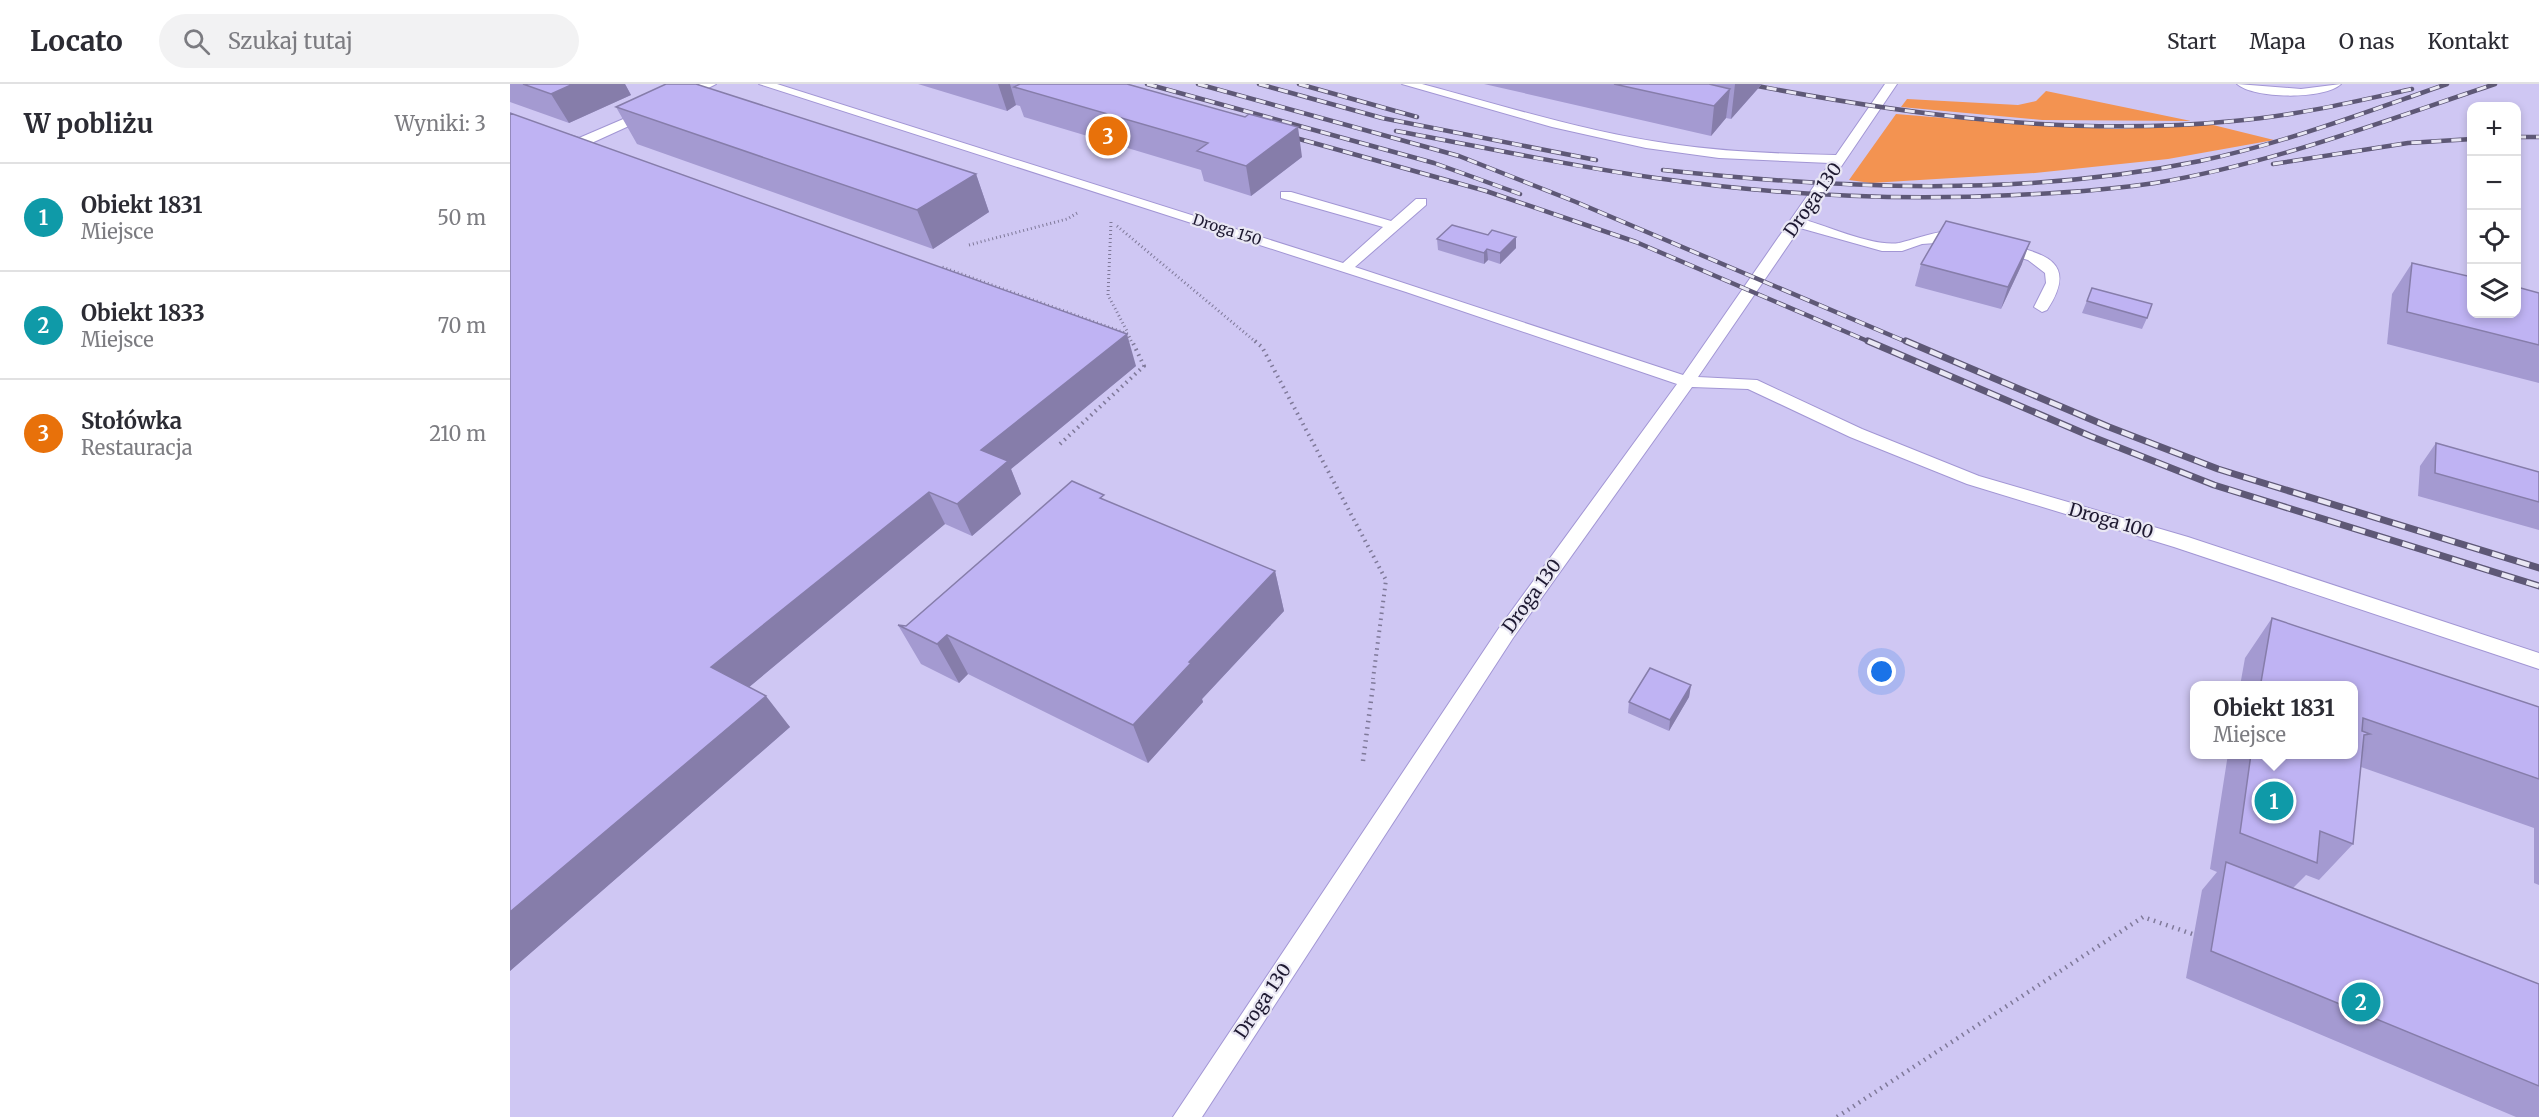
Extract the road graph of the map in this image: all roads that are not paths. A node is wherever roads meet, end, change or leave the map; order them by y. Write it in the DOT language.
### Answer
graph roads {
  1 [pos="710,84"];
  2 [pos="765,84"];
  3 [pos="1408,84"];
  4 [pos="1890,84"];
  5 [pos="2244,84"];
  6 [pos="2335,84"];
  7 [pos="550,132"];
  8 [pos="1841,159"];
  9 [pos="1286,195"];
  10 [pos="1421,202"];
  11 [pos="1796,222"];
  12 [pos="1394,226"];
  13 [pos="1345,268"];
  14 [pos="2042,307"];
  15 [pos="1687,382"];
  16 [pos="2539,661"];
  17 [pos="1186,1117"];
  1 -- 7 [label="lane"];
  2 -- 13 [label="lane, Droga 150"];
  3 -- 8 [label="lane"];
  4 -- 8 [label="lane, Droga 130"];
  5 -- 6 [label="lane"];
  8 -- 11 [label="lane, Droga 130"];
  9 -- 12 [label="lane"];
  10 -- 12 [label="lane"];
  11 -- 14 [label="lane"];
  11 -- 15 [label="lane, Droga 130"];
  12 -- 13 [label="lane"];
  13 -- 15 [label="lane, Droga 150"];
  15 -- 16 [label="lane, Droga 100"];
  15 -- 17 [label="lane, Droga 130"];
}
